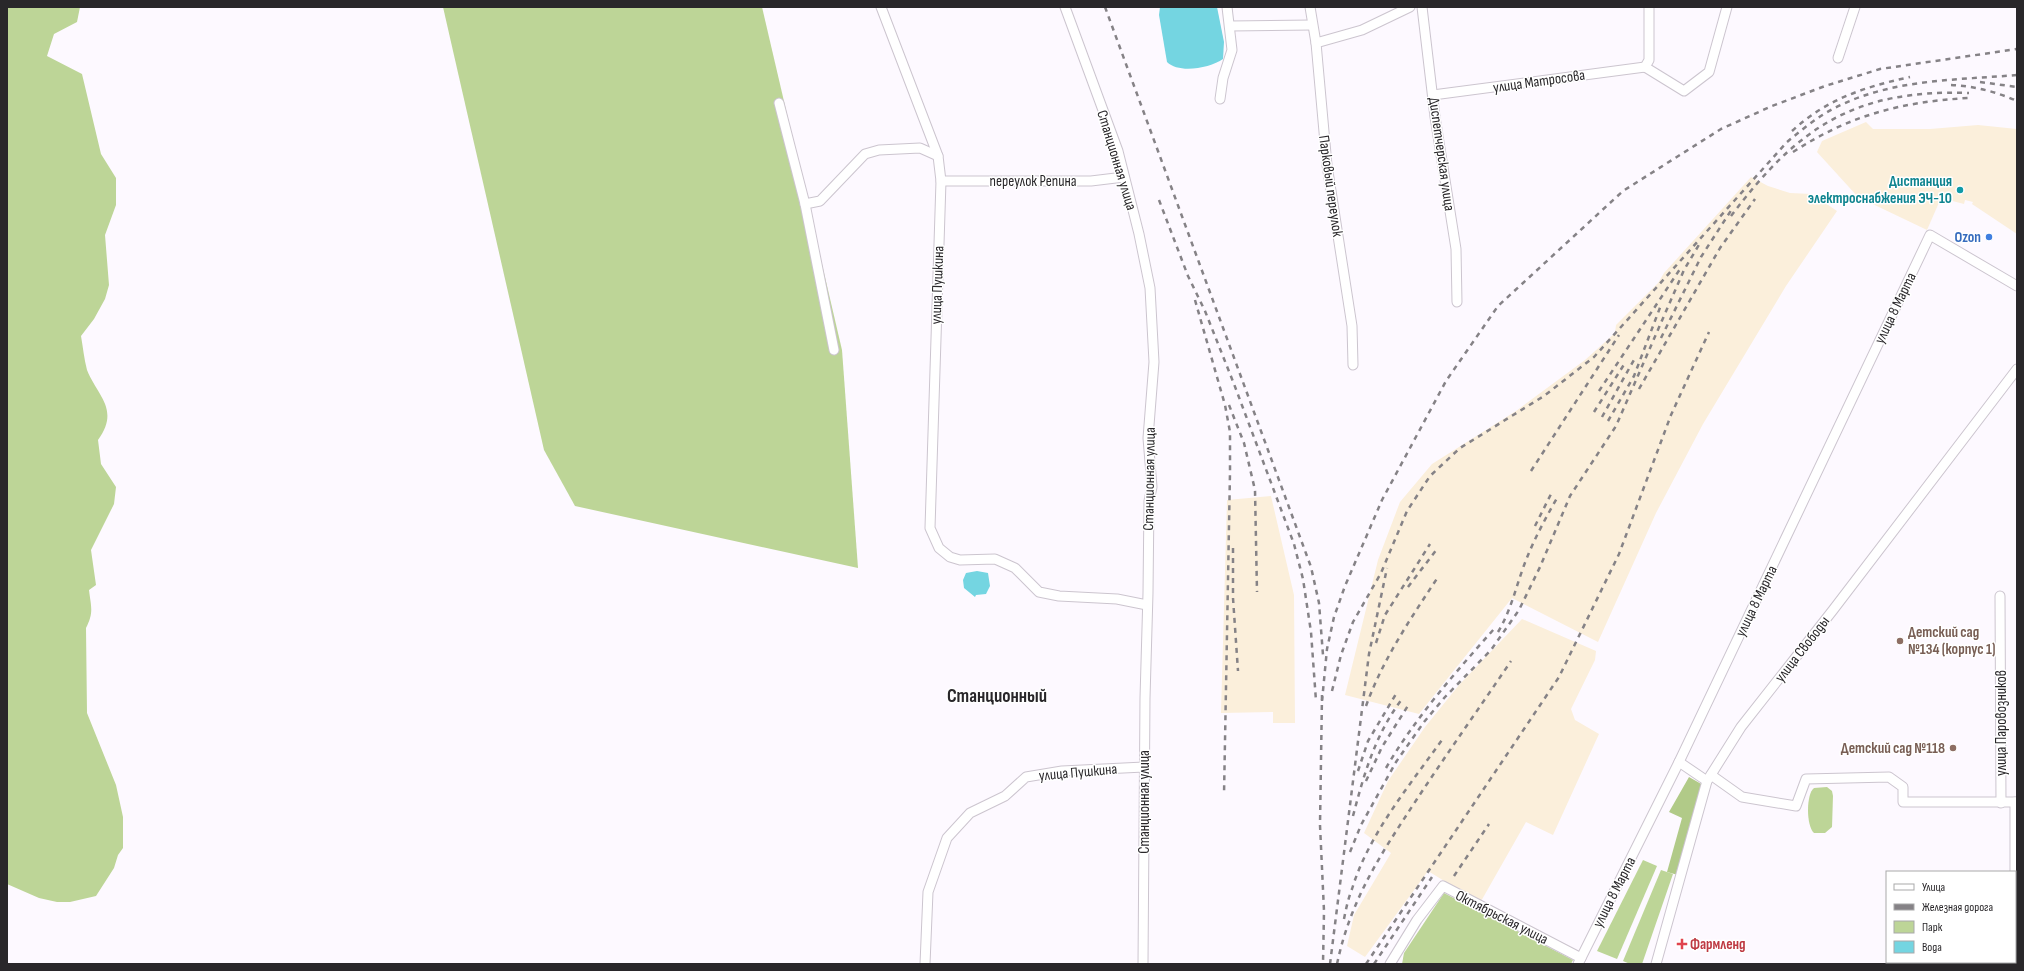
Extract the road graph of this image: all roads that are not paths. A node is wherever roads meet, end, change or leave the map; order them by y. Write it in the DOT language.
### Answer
graph roads {
  1 [pos="881,7"];
  2 [pos="1065,7"];
  3 [pos="1227,7"];
  4 [pos="1310,7"];
  5 [pos="1410,7"];
  6 [pos="1422,7"];
  7 [pos="1649,7"];
  8 [pos="1727,7"];
  9 [pos="1855,7"];
  10 [pos="1230,26"];
  11 [pos="1312,26"];
  12 [pos="1316,43"];
  13 [pos="1838,58"];
  14 [pos="1645,67"];
  15 [pos="1433,95"];
  16 [pos="1220,99"];
  17 [pos="779,103"];
  18 [pos="938,156"];
  19 [pos="1124,177"];
  20 [pos="941,181"];
  21 [pos="804,204"];
  22 [pos="2017,286"];
  23 [pos="1457,302"];
  24 [pos="834,350"];
  25 [pos="1353,365"];
  26 [pos="2017,369"];
  27 [pos="2000,596"];
  28 [pos="1147,605"];
  29 [pos="1679,762"];
  30 [pos="1144,767"];
  31 [pos="1709,778"];
  32 [pos="2001,802"];
  33 [pos="2016,802"];
  34 [pos="2016,871"];
  35 [pos="1579,961"];
  36 [pos="925,964"];
  37 [pos="1144,964"];
  38 [pos="1390,964"];
  39 [pos="1656,964"];
  1 -- 18 [label="street, улица Пушкина"];
  2 -- 19 [label="street, Станционная улица"];
  3 -- 10 [label="street"];
  4 -- 11 [label="street, Парковый переулок"];
  5 -- 12 [label="street"];
  6 -- 15 [label="street, Диспетчерская улица"];
  7 -- 14 [label="street"];
  8 -- 14 [label="street"];
  9 -- 13 [label="street"];
  10 -- 11 [label="street"];
  10 -- 16 [label="street"];
  11 -- 12 [label="street, Парковый переулок"];
  12 -- 25 [label="street, Парковый переулок"];
  14 -- 15 [label="street, улица Матросова"];
  15 -- 23 [label="street, Диспетчерская улица"];
  17 -- 21 [label="street"];
  18 -- 20 [label="street, улица Пушкина"];
  18 -- 21 [label="street"];
  19 -- 20 [label="street, переулок Репина"];
  19 -- 28 [label="street, Станционная улица"];
  20 -- 28 [label="street, улица Пушкина"];
  21 -- 24 [label="street"];
  22 -- 29 [label="street, улица 8 Марта"];
  26 -- 31 [label="street, улица Свободы"];
  27 -- 32 [label="street, улица Паровозников"];
  28 -- 30 [label="street, Станционная улица"];
  29 -- 31 [label="street"];
  29 -- 35 [label="street, улица 8 Марта"];
  30 -- 36 [label="street, улица Пушкина"];
  30 -- 37 [label="street, Станционная улица"];
  31 -- 32 [label="street"];
  31 -- 39 [label="street, улица Свободы"];
  32 -- 33 [label="street"];
  33 -- 34 [label="street"];
  35 -- 38 [label="street, Октябрьская улица"];
}
